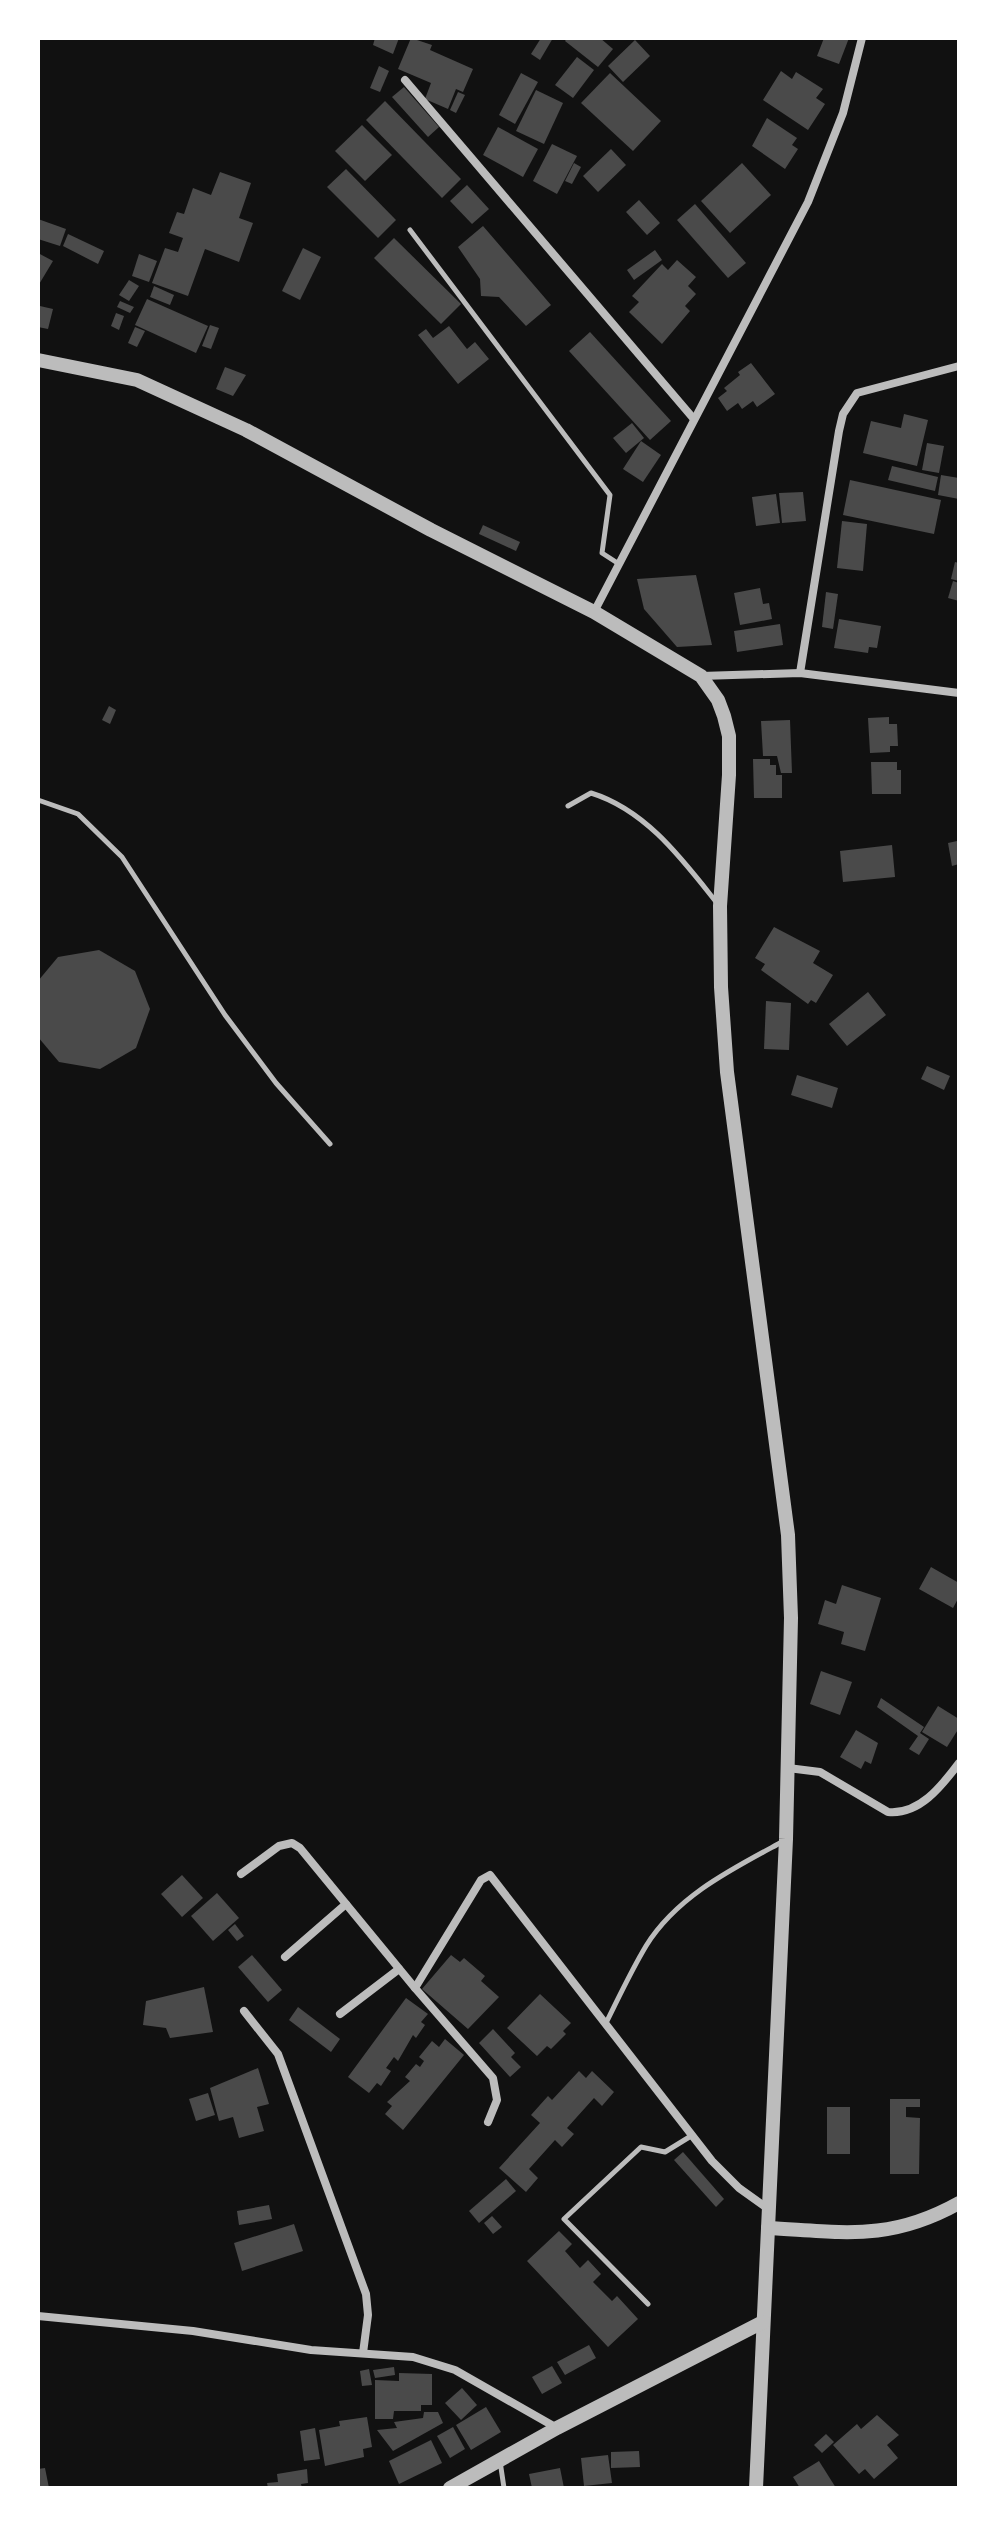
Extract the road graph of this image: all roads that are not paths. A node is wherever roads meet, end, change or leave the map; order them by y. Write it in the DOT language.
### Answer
graph roads {
  1 [pos="862,38"];
  2 [pos="405,80"];
  3 [pos="410,230"];
  4 [pos="38,360"];
  5 [pos="959,366"];
  6 [pos="693,418"];
  7 [pos="619,564"];
  8 [pos="594,612"];
  9 [pos="800,673"];
  10 [pos="701,676"];
  11 [pos="959,693"];
  12 [pos="38,800"];
  13 [pos="568,806"];
  14 [pos="720,906"];
  15 [pos="330,1144"];
  16 [pos="959,1763"];
  17 [pos="788,1768"];
  18 [pos="786,1839"];
  19 [pos="241,1874"];
  20 [pos="346,1904"];
  21 [pos="285,1957"];
  22 [pos="399,1969"];
  23 [pos="415,1988"];
  24 [pos="244,2011"];
  25 [pos="340,2014"];
  26 [pos="606,2023"];
  27 [pos="488,2122"];
  28 [pos="691,2136"];
  29 [pos="959,2203"];
  30 [pos="767,2208"];
  31 [pos="768,2228"];
  32 [pos="648,2304"];
  33 [pos="38,2316"];
  34 [pos="763,2322"];
  35 [pos="363,2353"];
  36 [pos="557,2428"];
  37 [pos="500,2460"];
  38 [pos="450,2488"];
  39 [pos="504,2488"];
  40 [pos="756,2488"];
  1 -- 6 [label="street"];
  2 -- 6 [label="street"];
  3 -- 7 [label="lane"];
  4 -- 8 [label="street"];
  5 -- 9 [label="street"];
  6 -- 7 [label="street"];
  7 -- 8 [label="street"];
  8 -- 10 [label="street"];
  9 -- 10 [label="street"];
  9 -- 11 [label="street"];
  10 -- 14 [label="street"];
  12 -- 15 [label="lane"];
  13 -- 14 [label="lane"];
  14 -- 17 [label="street"];
  16 -- 17 [label="street"];
  17 -- 18 [label="street"];
  18 -- 26 [label="lane"];
  18 -- 30 [label="street"];
  19 -- 20 [label="street"];
  20 -- 21 [label="street"];
  20 -- 22 [label="street"];
  22 -- 23 [label="street"];
  22 -- 25 [label="street"];
  23 -- 26 [label="street"];
  23 -- 27 [label="street"];
  24 -- 35 [label="street"];
  26 -- 28 [label="street"];
  28 -- 30 [label="street"];
  28 -- 32 [label="lane"];
  29 -- 31 [label="street"];
  30 -- 31 [label="street"];
  31 -- 34 [label="street"];
  33 -- 35 [label="street"];
  34 -- 36 [label="street"];
  34 -- 40 [label="street"];
  35 -- 36 [label="street"];
  36 -- 37 [label="street"];
  37 -- 38 [label="street"];
  37 -- 39 [label="lane"];
}
